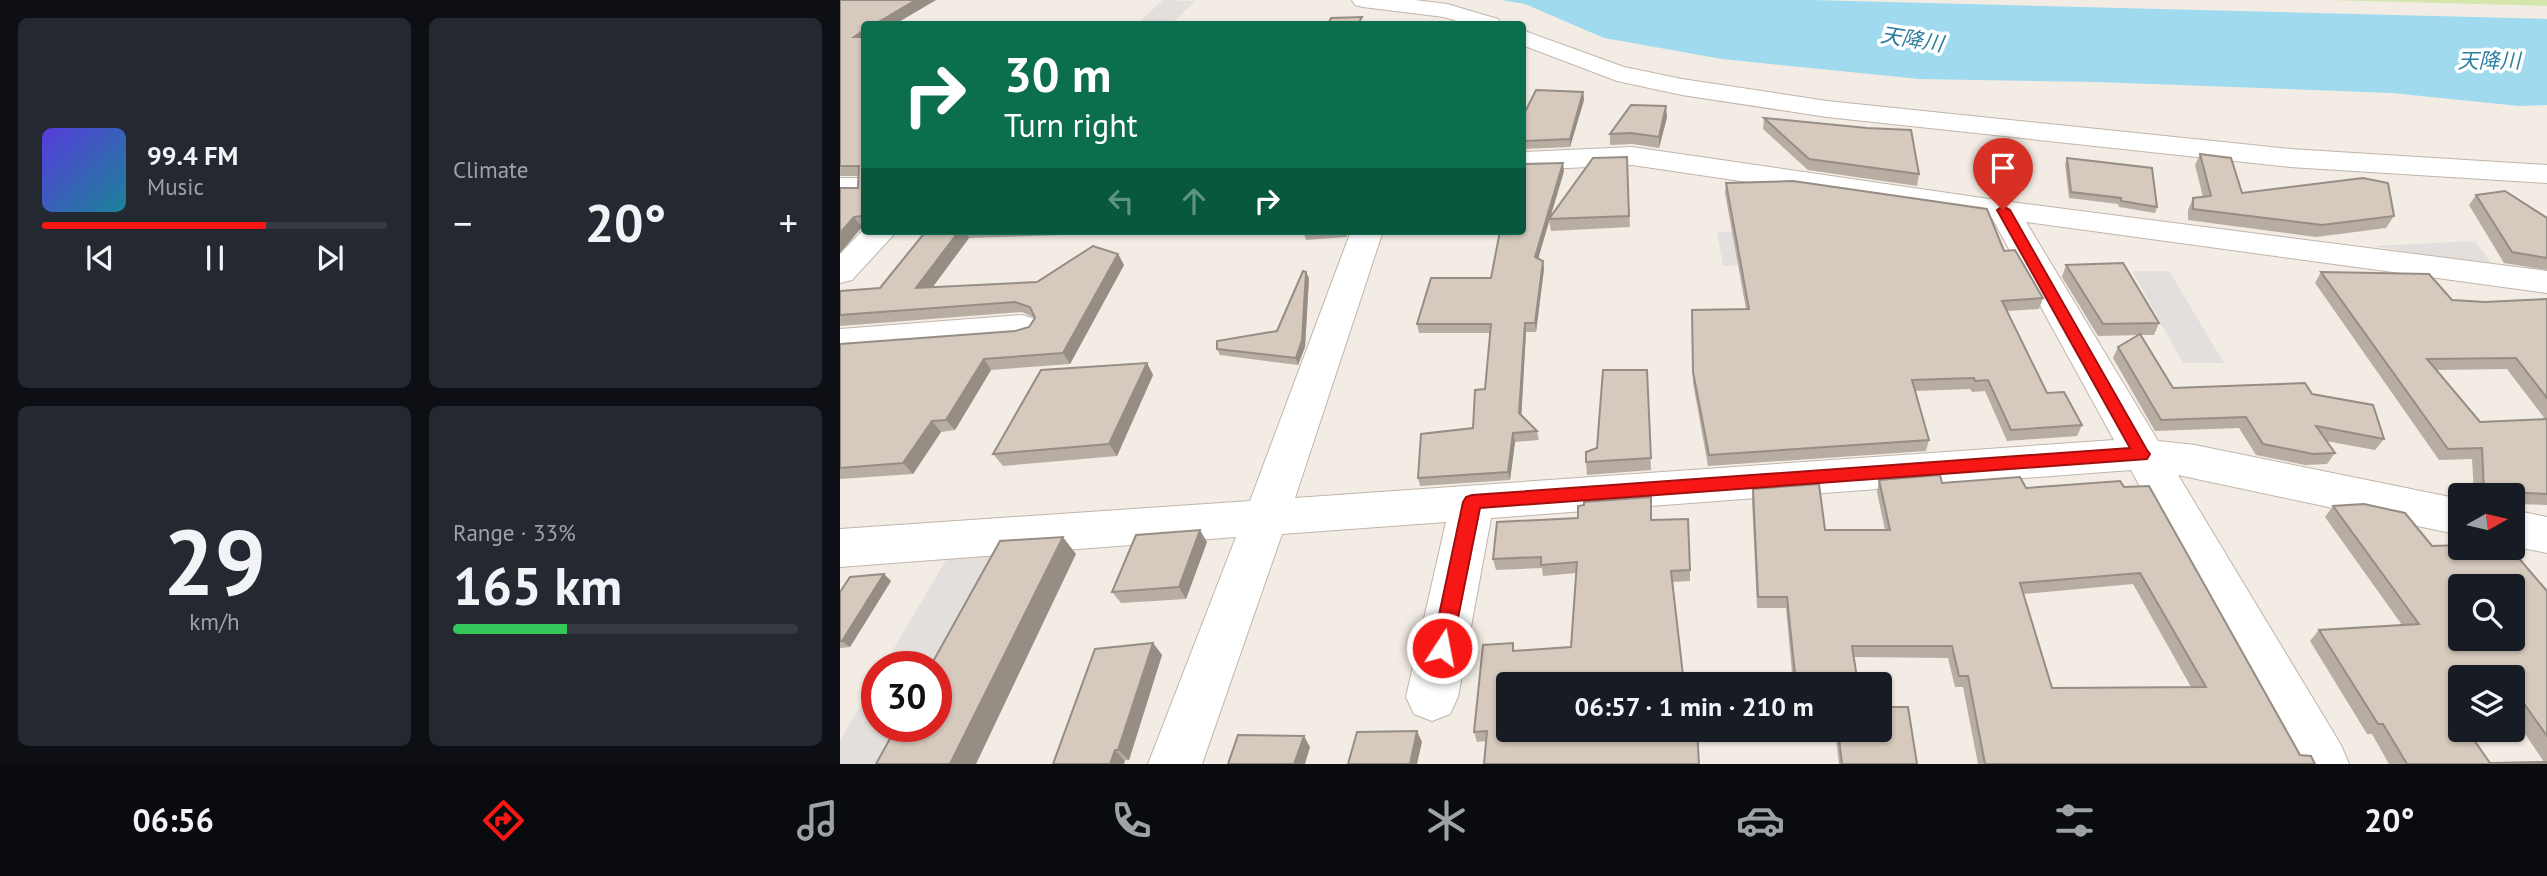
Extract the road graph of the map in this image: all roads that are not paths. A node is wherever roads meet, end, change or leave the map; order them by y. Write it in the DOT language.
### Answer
graph roads {
  1 [pos="1363,0"];
  2 [pos="1480,21"];
  3 [pos="1526,39"];
  4 [pos="1526,161"];
  5 [pos="2547,174"];
  6 [pos="840,187"];
  7 [pos="861,187"];
  8 [pos="2003,210"];
  9 [pos="877,235"];
  10 [pos="1366,235"];
  11 [pos="840,273"];
  12 [pos="2547,282"];
  13 [pos="1022,327"];
  14 [pos="840,341"];
  15 [pos="2141,454"];
  16 [pos="1472,502"];
  17 [pos="2448,514"];
  18 [pos="1266,517"];
  19 [pos="2525,530"];
  20 [pos="2547,535"];
  21 [pos="840,548"];
  22 [pos="1432,697"];
  23 [pos="1175,764"];
  24 [pos="2322,764"];
  1 -- 2 [label="street"];
  3 -- 5 [label="street"];
  4 -- 8 [label="street"];
  6 -- 7 [label="street"];
  8 -- 12 [label="street"];
  8 -- 15 [label="street"];
  9 -- 11 [label="street"];
  10 -- 18 [label="street"];
  13 -- 14 [label="street"];
  15 -- 16 [label="street"];
  15 -- 17 [label="street"];
  15 -- 24 [label="street"];
  16 -- 18 [label="street"];
  16 -- 22 [label="street"];
  18 -- 21 [label="street"];
  18 -- 23 [label="street"];
  19 -- 20 [label="street"];
}
